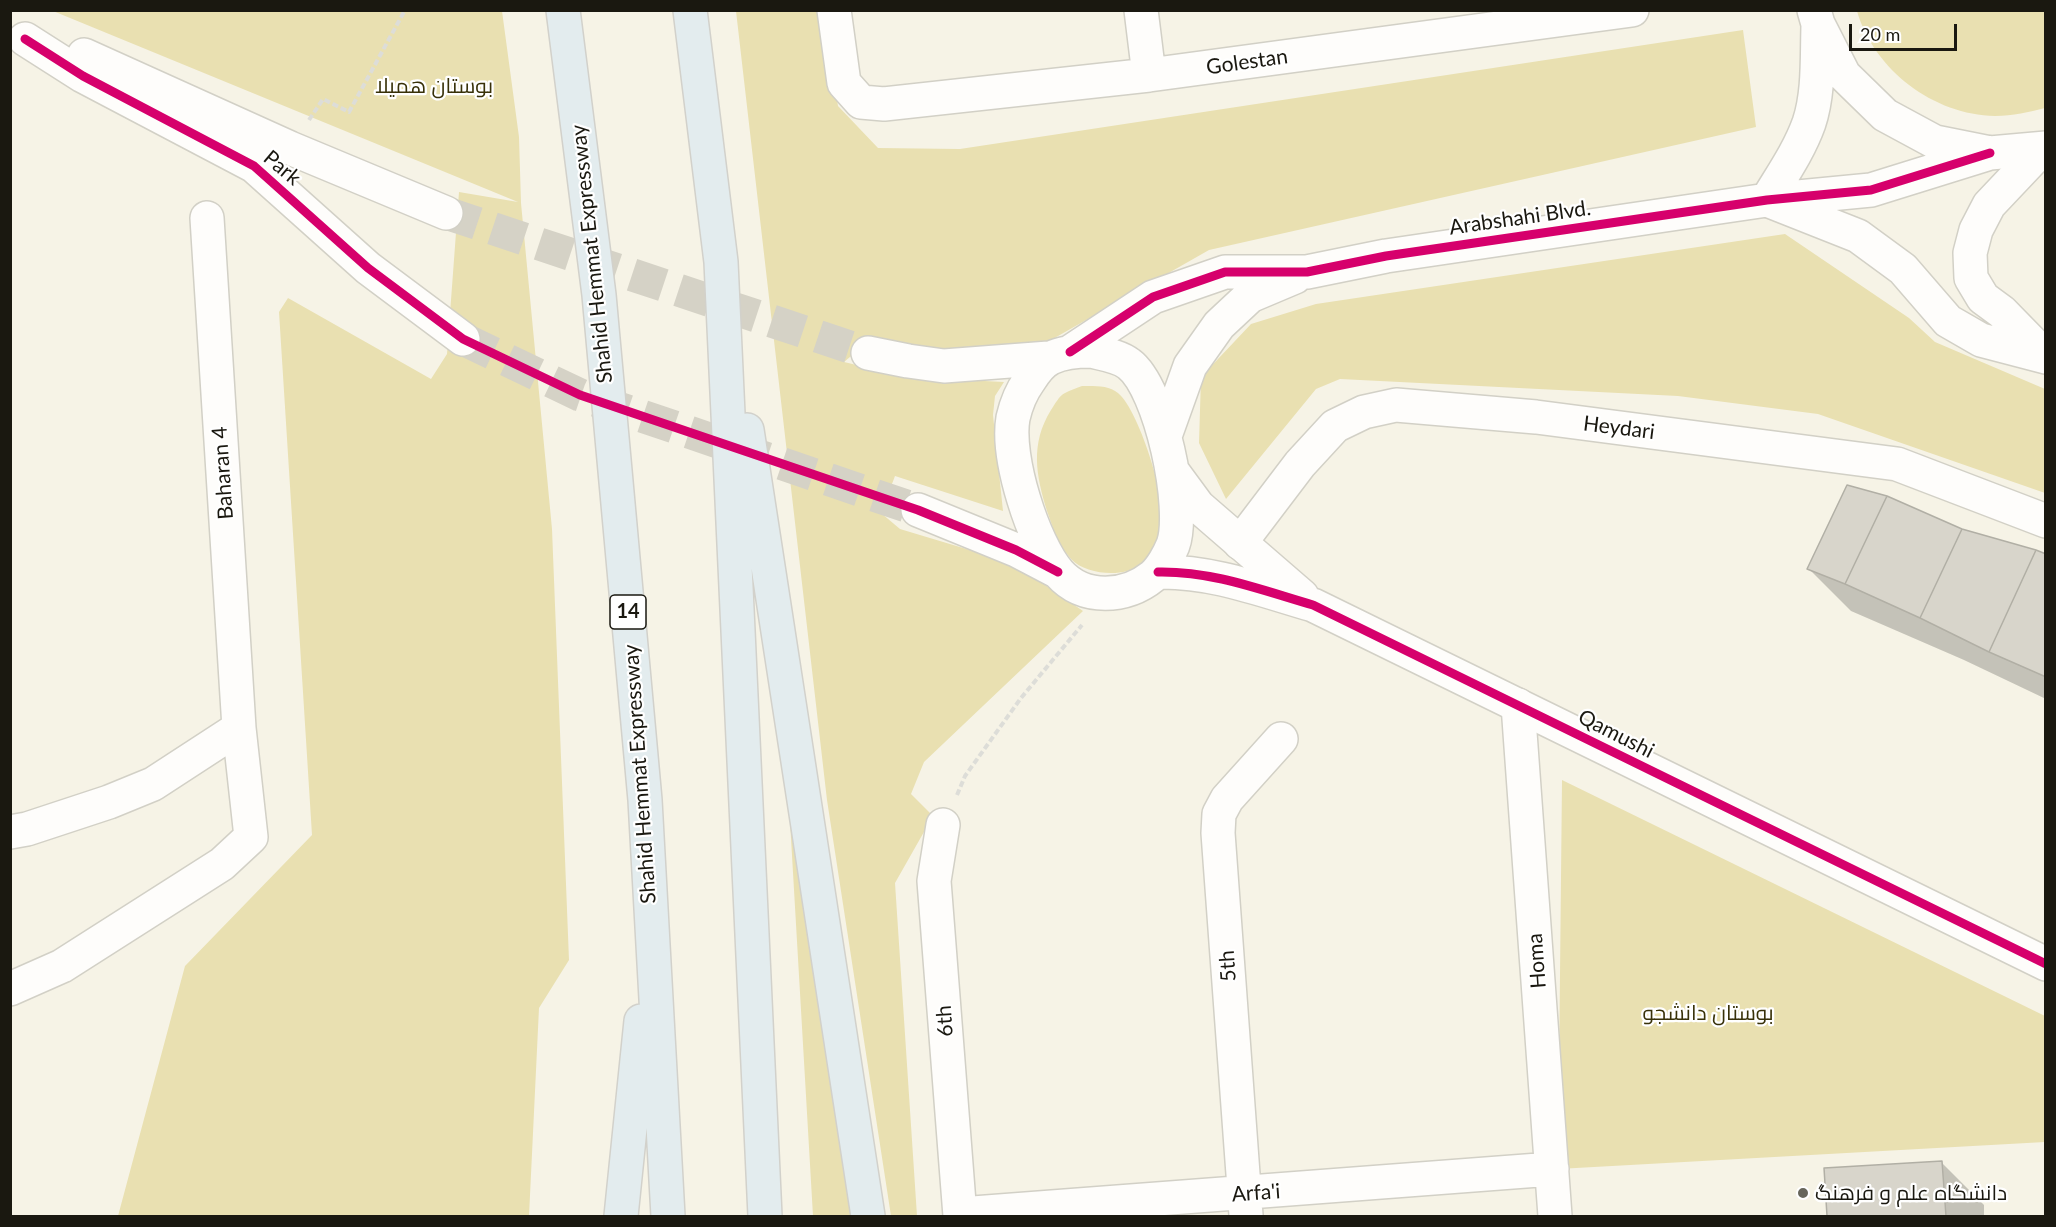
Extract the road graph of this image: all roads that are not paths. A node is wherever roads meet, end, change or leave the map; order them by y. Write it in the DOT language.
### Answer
graph roads {
  1 [pos="563,10"];
  2 [pos="690,10"];
  3 [pos="834,10"];
  4 [pos="1141,10"];
  5 [pos="1632,10"];
  6 [pos="1816,17"];
  7 [pos="1452,22"];
  8 [pos="18,37"];
  9 [pos="1149,75"];
  10 [pos="2044,148"];
  11 [pos="1990,153"];
  12 [pos="1767,200"];
  13 [pos="446,213"];
  14 [pos="207,218"];
  15 [pos="721,262"];
  16 [pos="1307,272"];
  17 [pos="463,339"];
  18 [pos="868,353"];
  19 [pos="1059,355"];
  20 [pos="2046,357"];
  21 [pos="1165,436"];
  22 [pos="1173,472"];
  23 [pos="918,510"];
  24 [pos="2046,520"];
  25 [pos="1240,543"];
  26 [pos="1058,572"];
  27 [pos="1158,572"];
  28 [pos="1312,605"];
  29 [pos="1518,705"];
  30 [pos="239,728"];
  31 [pos="1281,739"];
  32 [pos="943,825"];
  33 [pos="10,832"];
  34 [pos="652,924"];
  35 [pos="2046,964"];
  36 [pos="10,989"];
  37 [pos="1552,1169"];
  38 [pos="1245,1205"];
  39 [pos="960,1215"];
  40 [pos="621,1216"];
  41 [pos="668,1216"];
  42 [pos="765,1216"];
  43 [pos="868,1216"];
  44 [pos="1555,1216"];
  1 -- 34 [label="highway, Shahid Hemmat Expressway / 14"];
  2 -- 15 [label="highway"];
  3 -- 9 [label="street, Golestan"];
  4 -- 9 [label="street"];
  5 -- 7 [label="street, Golestan"];
  6 -- 11 [label="street"];
  6 -- 12 [label="street"];
  7 -- 9 [label="street, Golestan"];
  8 -- 13 [label="street, Park"];
  8 -- 17 [label="street, Park"];
  10 -- 11 [label="street"];
  10 -- 20 [label="street"];
  11 -- 12 [label="street, Arabshahi Blvd."];
  12 -- 16 [label="street, Arabshahi Blvd."];
  12 -- 20 [label="street"];
  14 -- 30 [label="street, Baharan 4"];
  15 -- 42 [label="highway"];
  15 -- 43 [label="highway"];
  16 -- 19 [label="street, Arabshahi Blvd."];
  16 -- 21 [label="street, Arabshahi Blvd."];
  18 -- 19 [label="street"];
  19 -- 21 [label="street"];
  19 -- 26 [label="street"];
  21 -- 22 [label="street"];
  22 -- 25 [label="street, Qamushi"];
  22 -- 27 [label="street"];
  23 -- 26 [label="street"];
  24 -- 25 [label="street, Heydari"];
  25 -- 28 [label="street, Qamushi"];
  26 -- 27 [label="street"];
  27 -- 28 [label="street, Qamushi"];
  28 -- 29 [label="street, Qamushi"];
  29 -- 35 [label="street, Qamushi"];
  29 -- 37 [label="street, Homa"];
  30 -- 33 [label="street"];
  30 -- 36 [label="street, Baharan 4"];
  31 -- 38 [label="street, 5th"];
  32 -- 39 [label="street, 6th"];
  34 -- 40 [label="highway"];
  34 -- 41 [label="highway, Shahid Hemmat Expressway / 14"];
  37 -- 38 [label="street, Arfa'i"];
  37 -- 44 [label="street, Homa"];
  38 -- 39 [label="street, Arfa'i"];
}
